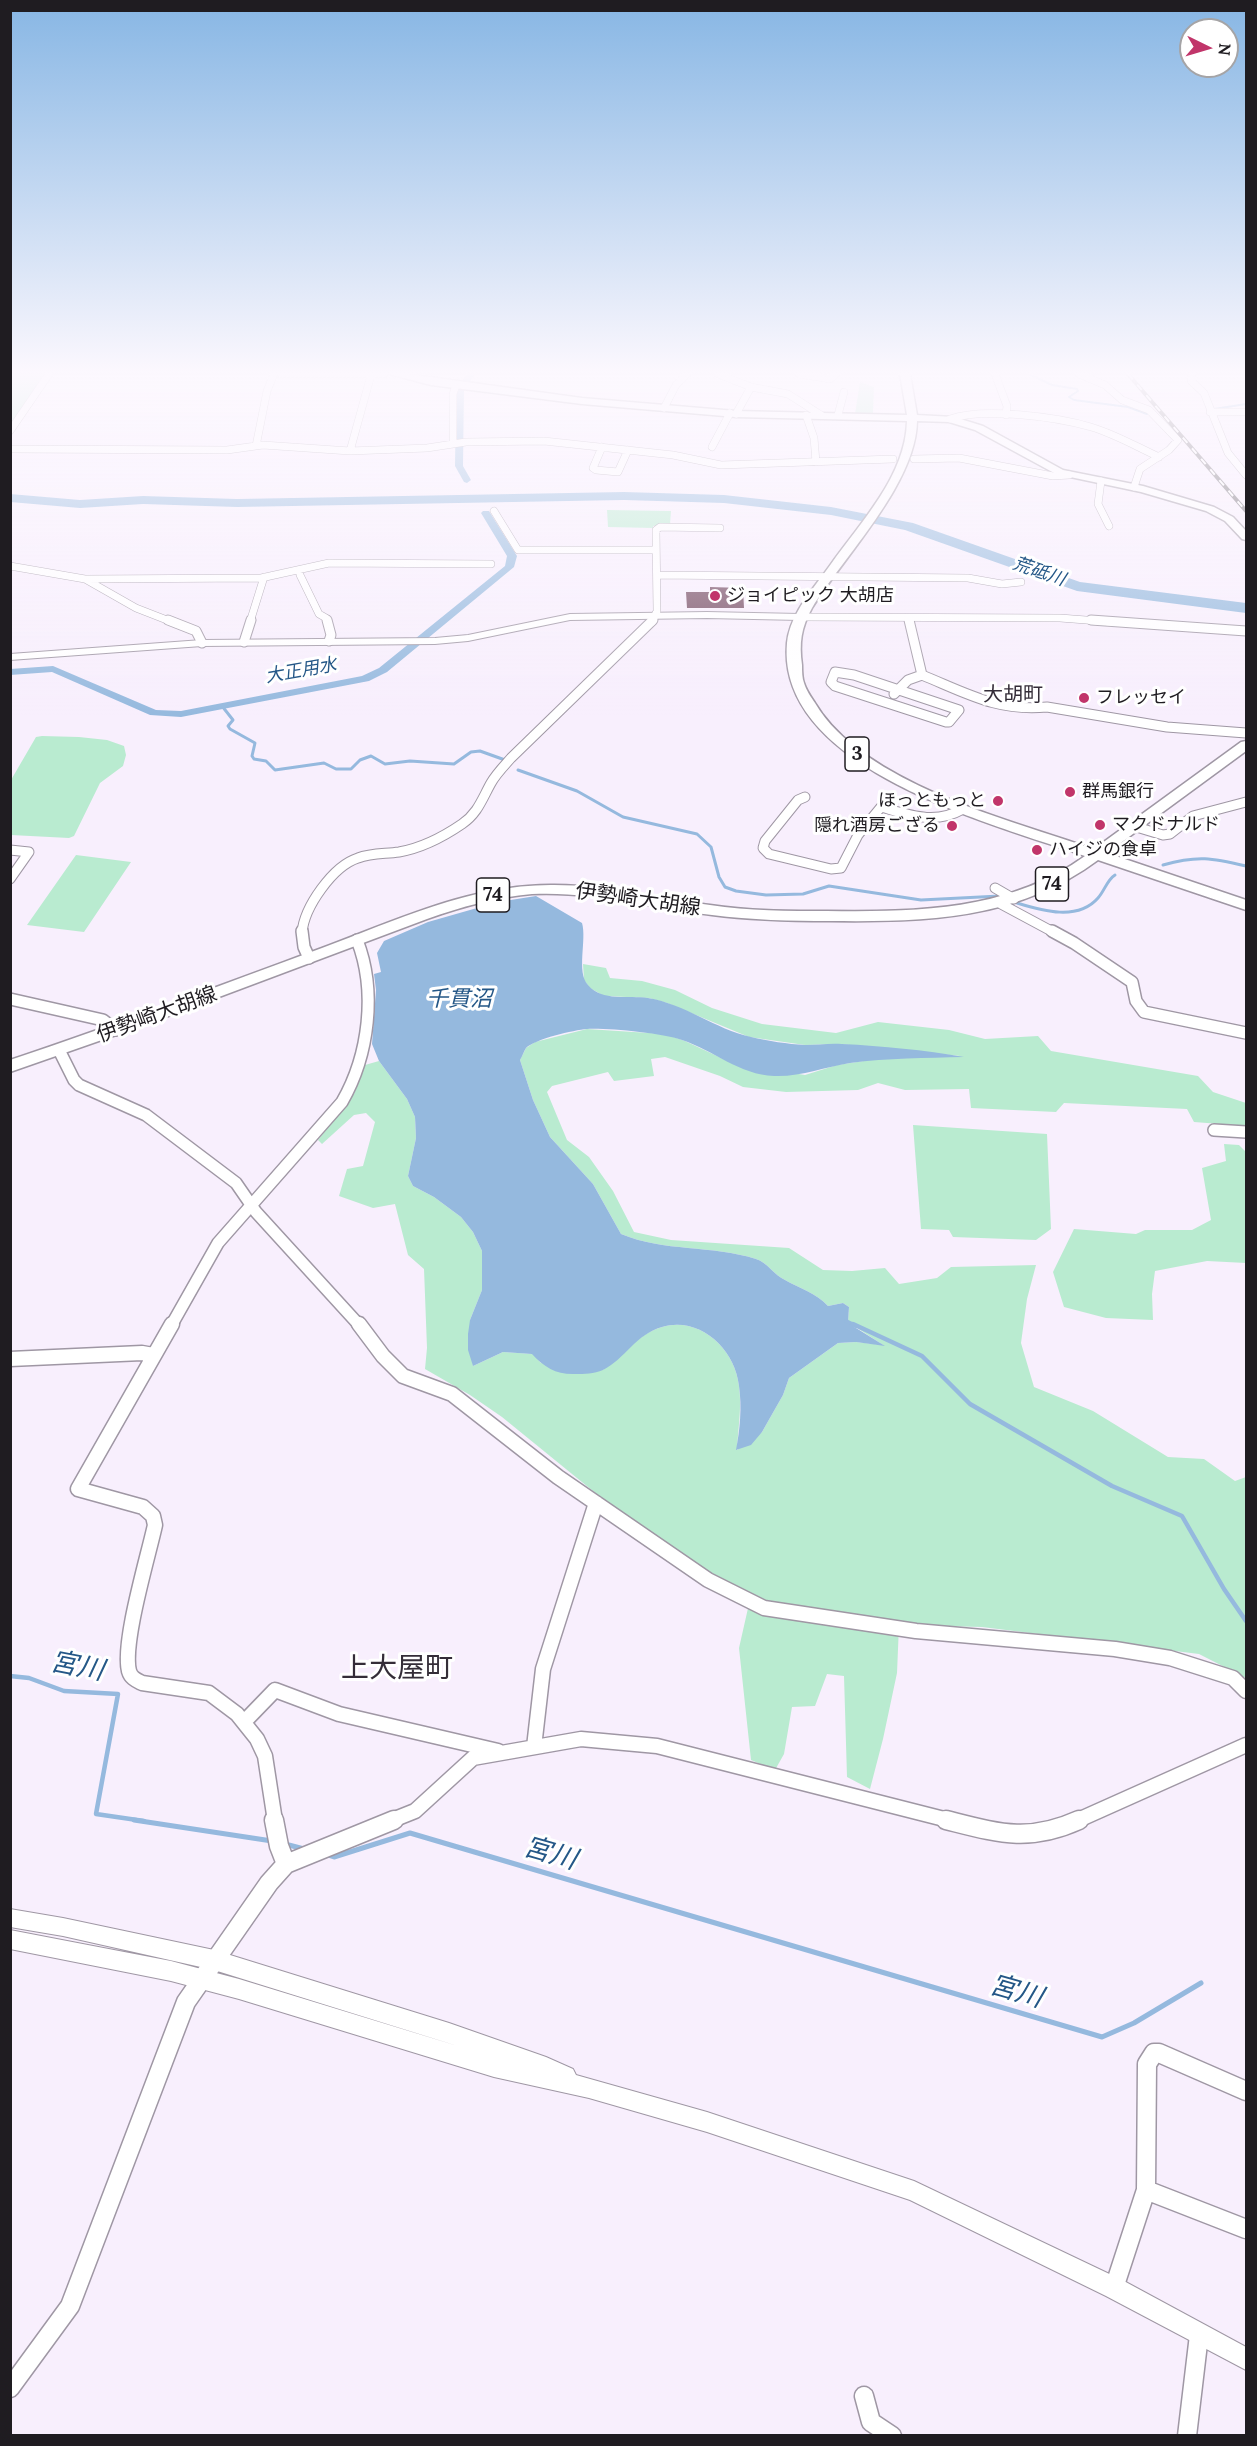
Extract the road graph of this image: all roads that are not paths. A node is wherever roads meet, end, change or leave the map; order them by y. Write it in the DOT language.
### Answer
graph roads {
  1 [pos="886,488"];
  2 [pos="1100,488"];
  3 [pos="1138,488"];
  4 [pos="494,511"];
  5 [pos="1109,526"];
  6 [pos="720,528"];
  7 [pos="1246,537"];
  8 [pos="656,550"];
  9 [pos="491,564"];
  10 [pos="10,566"];
  11 [pos="300,575"];
  12 [pos="657,575"];
  13 [pos="828,576"];
  14 [pos="264,577"];
  15 [pos="85,579"];
  16 [pos="1021,582"];
  17 [pos="656,616"];
  18 [pos="801,617"];
  19 [pos="908,618"];
  20 [pos="1246,631"];
  21 [pos="244,642"];
  22 [pos="329,642"];
  23 [pos="201,643"];
  24 [pos="10,657"];
  25 [pos="922,675"];
  26 [pos="899,689"];
  27 [pos="886,702"];
  28 [pos="1246,733"];
  29 [pos="1246,745"];
  30 [pos="805,797"];
  31 [pos="1246,802"];
  32 [pos="963,809"];
  33 [pos="1133,826"];
  34 [pos="10,850"];
  35 [pos="1097,855"];
  36 [pos="10,879"];
  37 [pos="995,888"];
  38 [pos="1008,902"];
  39 [pos="1246,905"];
  40 [pos="357,940"];
  41 [pos="309,958"];
  42 [pos="10,999"];
  43 [pos="116,1030"];
  44 [pos="1246,1033"];
  45 [pos="59,1050"];
  46 [pos="10,1066"];
  47 [pos="1214,1130"];
  48 [pos="1246,1132"];
  49 [pos="251,1204"];
  50 [pos="153,1355"];
  51 [pos="10,1359"];
  52 [pos="596,1503"];
  53 [pos="1246,1691"];
  54 [pos="244,1721"];
  55 [pos="1246,1745"];
  56 [pos="534,1747"];
  57 [pos="505,1752"];
  58 [pos="286,1864"];
  59 [pos="10,1918"];
  60 [pos="10,1939"];
  61 [pos="214,1960"];
  62 [pos="200,1979"];
  63 [pos="589,2088"];
  64 [pos="1246,2091"];
  65 [pos="1146,2190"];
  66 [pos="1246,2229"];
  67 [pos="1114,2288"];
  68 [pos="1199,2335"];
  69 [pos="1246,2359"];
  70 [pos="10,2388"];
  71 [pos="864,2396"];
  72 [pos="892,2436"];
  73 [pos="1187,2436"];
  1 -- 13 [label="main road, 3"];
  2 -- 5 [label="street"];
  3 -- 7 [label="main road"];
  4 -- 8 [label="street"];
  6 -- 8 [label="street"];
  8 -- 12 [label="street"];
  9 -- 14 [label="street"];
  10 -- 15 [label="street"];
  11 -- 22 [label="street"];
  12 -- 13 [label="street"];
  12 -- 17 [label="street"];
  13 -- 16 [label="street"];
  13 -- 18 [label="main road, 3"];
  14 -- 15 [label="street"];
  14 -- 21 [label="street"];
  15 -- 23 [label="street"];
  17 -- 18 [label="street"];
  17 -- 22 [label="street"];
  17 -- 41 [label="street"];
  18 -- 19 [label="street"];
  18 -- 32 [label="main road, 3"];
  19 -- 20 [label="street"];
  19 -- 25 [label="street"];
  21 -- 22 [label="street"];
  21 -- 23 [label="street"];
  23 -- 24 [label="street"];
  25 -- 26 [label="street"];
  25 -- 28 [label="street"];
  26 -- 27 [label="street"];
  26 -- 27 [label="street"];
  26 -- 27 [label="street"];
  29 -- 33 [label="main road, 伊勢崎大胡線 / 74"];
  30 -- 32 [label="street"];
  31 -- 33 [label="street"];
  32 -- 35 [label="main road, 3"];
  33 -- 35 [label="main road, 伊勢崎大胡線 / 74"];
  34 -- 36 [label="street"];
  35 -- 38 [label="main road, 伊勢崎大胡線 / 74"];
  35 -- 39 [label="main road, 3"];
  37 -- 38 [label="street"];
  38 -- 40 [label="main road, 伊勢崎大胡線 / 74"];
  38 -- 44 [label="street"];
  40 -- 41 [label="main road, 伊勢崎大胡線 / 74"];
  40 -- 49 [label="street"];
  41 -- 43 [label="main road, 伊勢崎大胡線 / 74"];
  42 -- 43 [label="street"];
  43 -- 45 [label="main road, 伊勢崎大胡線 / 74"];
  45 -- 46 [label="main road, 伊勢崎大胡線 / 74"];
  45 -- 49 [label="street"];
  47 -- 48 [label="street"];
  49 -- 50 [label="street"];
  49 -- 52 [label="street"];
  50 -- 51 [label="street"];
  50 -- 54 [label="street"];
  52 -- 53 [label="street"];
  52 -- 56 [label="street"];
  54 -- 57 [label="street"];
  54 -- 58 [label="street"];
  55 -- 56 [label="street"];
  56 -- 57 [label="street"];
  57 -- 58 [label="street"];
  58 -- 61 [label="street"];
  59 -- 61 [label="street"];
  60 -- 62 [label="street"];
  61 -- 62 [label="street"];
  61 -- 63 [label="street"];
  62 -- 63 [label="street"];
  62 -- 70 [label="street"];
  63 -- 67 [label="street"];
  64 -- 65 [label="street"];
  65 -- 66 [label="street"];
  65 -- 67 [label="street"];
  67 -- 68 [label="street"];
  68 -- 69 [label="street"];
  68 -- 73 [label="street"];
  71 -- 72 [label="street"];
}
